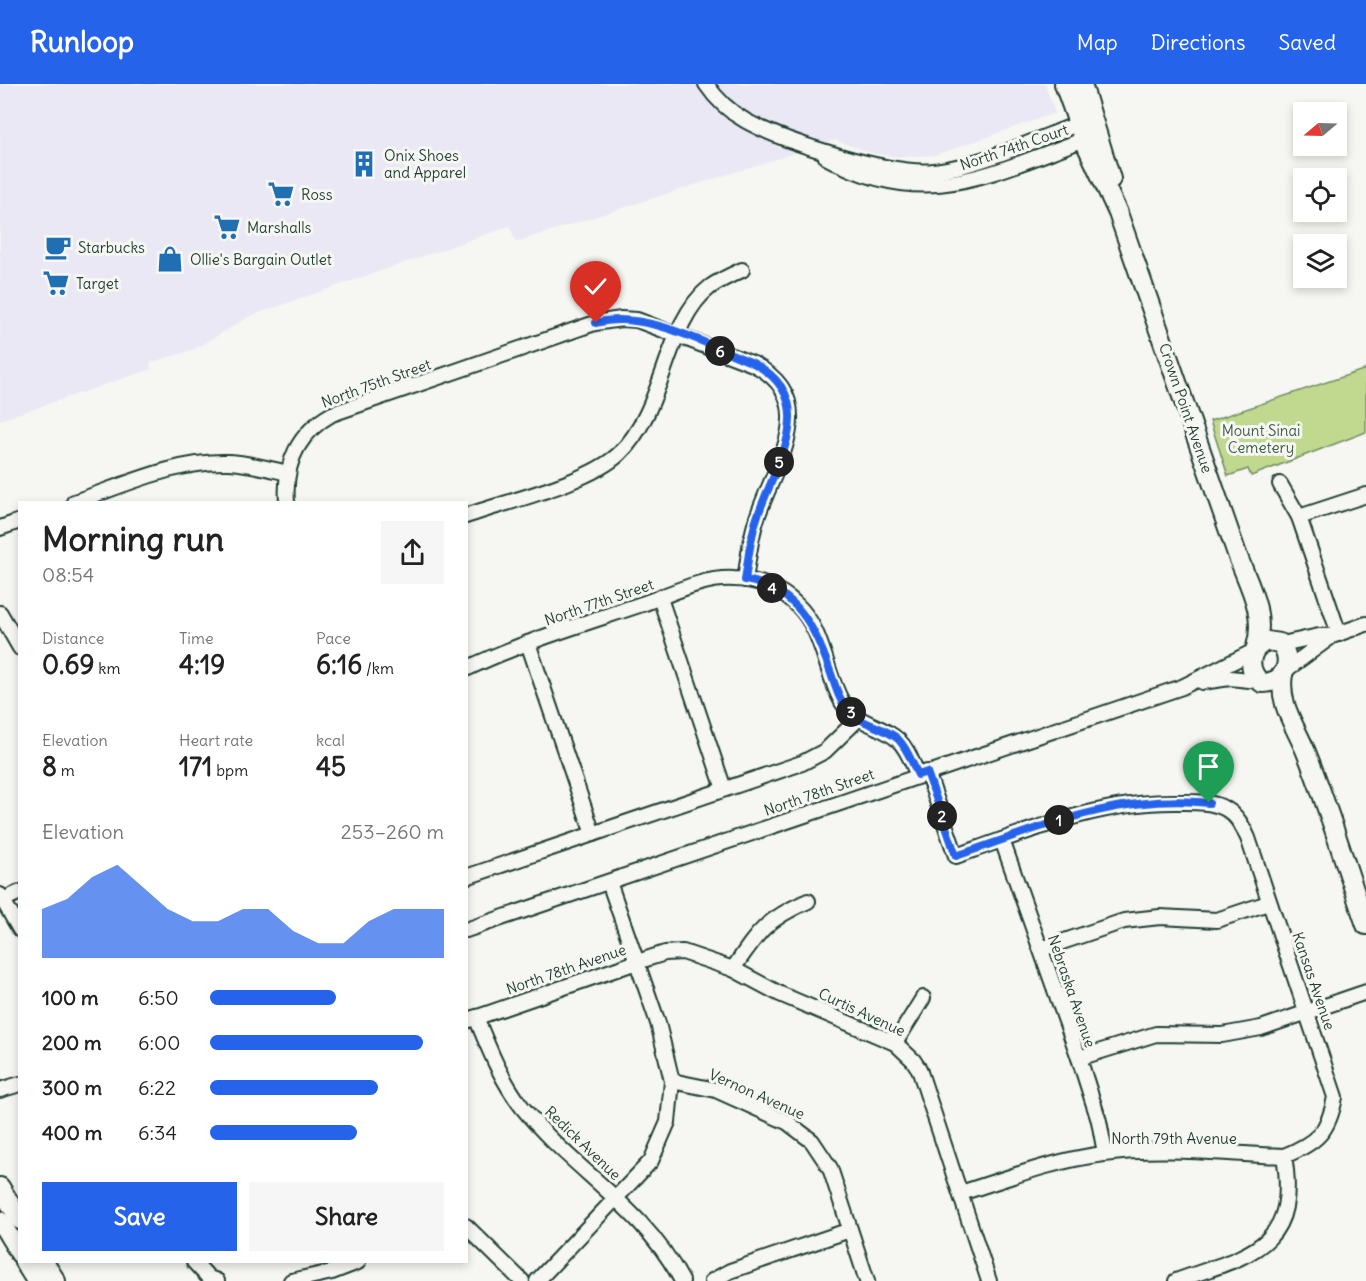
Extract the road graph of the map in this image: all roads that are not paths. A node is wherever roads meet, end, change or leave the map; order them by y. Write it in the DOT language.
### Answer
graph roads {
  1 [pos="706,84"];
  2 [pos="1064,84"];
  3 [pos="1082,84"];
  4 [pos="1088,129"];
  5 [pos="742,270"];
  6 [pos="679,334"];
  7 [pos="288,473"];
  8 [pos="1280,484"];
  9 [pos="1366,495"];
  10 [pos="99,499"];
  11 [pos="82,501"];
  12 [pos="287,501"];
  13 [pos="468,515"];
  14 [pos="1299,518"];
  15 [pos="18,522"];
  16 [pos="0,528"];
  17 [pos="745,580"];
  18 [pos="660,598"];
  19 [pos="1259,607"];
  20 [pos="0,613"];
  21 [pos="1366,624"];
  22 [pos="1335,635"];
  23 [pos="528,643"];
  24 [pos="18,644"];
  25 [pos="1281,644"];
  26 [pos="1255,649"];
  27 [pos="468,668"];
  28 [pos="1285,671"];
  29 [pos="1260,682"];
  30 [pos="1182,687"];
  31 [pos="858,719"];
  32 [pos="1289,720"];
  33 [pos="922,774"];
  34 [pos="724,789"];
  35 [pos="593,834"];
  36 [pos="1002,840"];
  37 [pos="468,876"];
  38 [pos="609,882"];
  39 [pos="18,893"];
  40 [pos="1,898"];
  41 [pos="808,901"];
  42 [pos="1268,903"];
  43 [pos="1366,925"];
  44 [pos="18,927"];
  45 [pos="468,929"];
  46 [pos="1041,949"];
  47 [pos="677,952"];
  48 [pos="637,962"];
  49 [pos="733,969"];
  50 [pos="1366,992"];
  51 [pos="923,998"];
  52 [pos="1308,1012"];
  53 [pos="471,1019"];
  54 [pos="895,1043"];
  55 [pos="1079,1058"];
  56 [pos="672,1081"];
  57 [pos="18,1085"];
  58 [pos="0,1090"];
  59 [pos="1105,1154"];
  60 [pos="1284,1156"];
  61 [pos="0,1187"];
  62 [pos="962,1193"];
  63 [pos="616,1198"];
  64 [pos="18,1217"];
  65 [pos="0,1221"];
  66 [pos="468,1228"];
  67 [pos="850,1230"];
  68 [pos="18,1251"];
  69 [pos="25,1263"];
  70 [pos="45,1263"];
  71 [pos="195,1263"];
  72 [pos="352,1263"];
  73 [pos="330,1267"];
  74 [pos="36,1281"];
  75 [pos="56,1281"];
  76 [pos="217,1281"];
  77 [pos="291,1281"];
  78 [pos="522,1281"];
  79 [pos="537,1281"];
  80 [pos="682,1281"];
  81 [pos="712,1281"];
  82 [pos="867,1281"];
  83 [pos="989,1281"];
  84 [pos="1176,1281"];
  1 -- 4 [label="street, North 74th Court"];
  2 -- 4 [label="main road, Crown Point Avenue"];
  3 -- 4 [label="main road, Crown Point Avenue"];
  4 -- 19 [label="main road, Crown Point Avenue"];
  5 -- 6 [label="street"];
  6 -- 7 [label="street, North 75th Street"];
  6 -- 13 [label="street"];
  6 -- 17 [label="street"];
  7 -- 10 [label="street"];
  7 -- 12 [label="street"];
  8 -- 14 [label="street"];
  9 -- 14 [label="street"];
  10 -- 11 [label="street"];
  14 -- 22 [label="street"];
  15 -- 16 [label="street"];
  17 -- 18 [label="street, North 77th Street"];
  17 -- 31 [label="street"];
  18 -- 23 [label="street, North 77th Street"];
  18 -- 34 [label="street"];
  19 -- 25 [label="main road, Crown Point Avenue"];
  19 -- 26 [label="main road, Crown Point Avenue"];
  20 -- 24 [label="street"];
  21 -- 22 [label="street"];
  22 -- 25 [label="street"];
  22 -- 28 [label="street"];
  23 -- 27 [label="street, North 77th Street"];
  23 -- 35 [label="street"];
  25 -- 26 [label="main road"];
  25 -- 28 [label="main road"];
  26 -- 29 [label="main road"];
  26 -- 30 [label="street"];
  28 -- 29 [label="main road"];
  28 -- 32 [label="main road"];
  29 -- 30 [label="street"];
  29 -- 32 [label="main road"];
  30 -- 33 [label="street, North 78th Street"];
  31 -- 33 [label="street"];
  31 -- 34 [label="street"];
  32 -- 43 [label="main road"];
  33 -- 36 [label="street"];
  33 -- 38 [label="street, North 78th Street"];
  34 -- 35 [label="street"];
  35 -- 37 [label="street"];
  36 -- 42 [label="street, Kansas Avenue"];
  36 -- 46 [label="street, Nebraska Avenue"];
  38 -- 45 [label="street, North 78th Street"];
  38 -- 48 [label="street"];
  39 -- 40 [label="street"];
  40 -- 44 [label="street"];
  41 -- 49 [label="street"];
  42 -- 46 [label="street"];
  42 -- 52 [label="street, Kansas Avenue"];
  46 -- 55 [label="street, Nebraska Avenue"];
  47 -- 48 [label="street, North 78th Avenue"];
  47 -- 49 [label="street, Curtis Avenue"];
  48 -- 53 [label="street, North 78th Avenue"];
  48 -- 56 [label="street"];
  49 -- 54 [label="street, Curtis Avenue"];
  50 -- 52 [label="street"];
  51 -- 54 [label="street"];
  52 -- 55 [label="street"];
  52 -- 60 [label="street, Kansas Avenue"];
  53 -- 63 [label="street, Redick Avenue"];
  54 -- 62 [label="street, Curtis Avenue"];
  55 -- 59 [label="street, Nebraska Avenue"];
  56 -- 63 [label="street"];
  56 -- 67 [label="street, Vernon Avenue"];
  57 -- 58 [label="street"];
  59 -- 60 [label="street, North 79th Avenue"];
  59 -- 62 [label="street, North 79th Avenue"];
  60 -- 84 [label="street"];
  61 -- 64 [label="main road"];
  62 -- 83 [label="street, Curtis Avenue"];
  63 -- 79 [label="street"];
  63 -- 80 [label="street, Redick Avenue"];
  65 -- 68 [label="main road"];
  66 -- 78 [label="street"];
  67 -- 81 [label="street"];
  67 -- 82 [label="street, Vernon Avenue"];
  69 -- 74 [label="main road"];
  70 -- 75 [label="main road"];
  71 -- 76 [label="street"];
  72 -- 73 [label="street"];
  73 -- 77 [label="street"];
}
